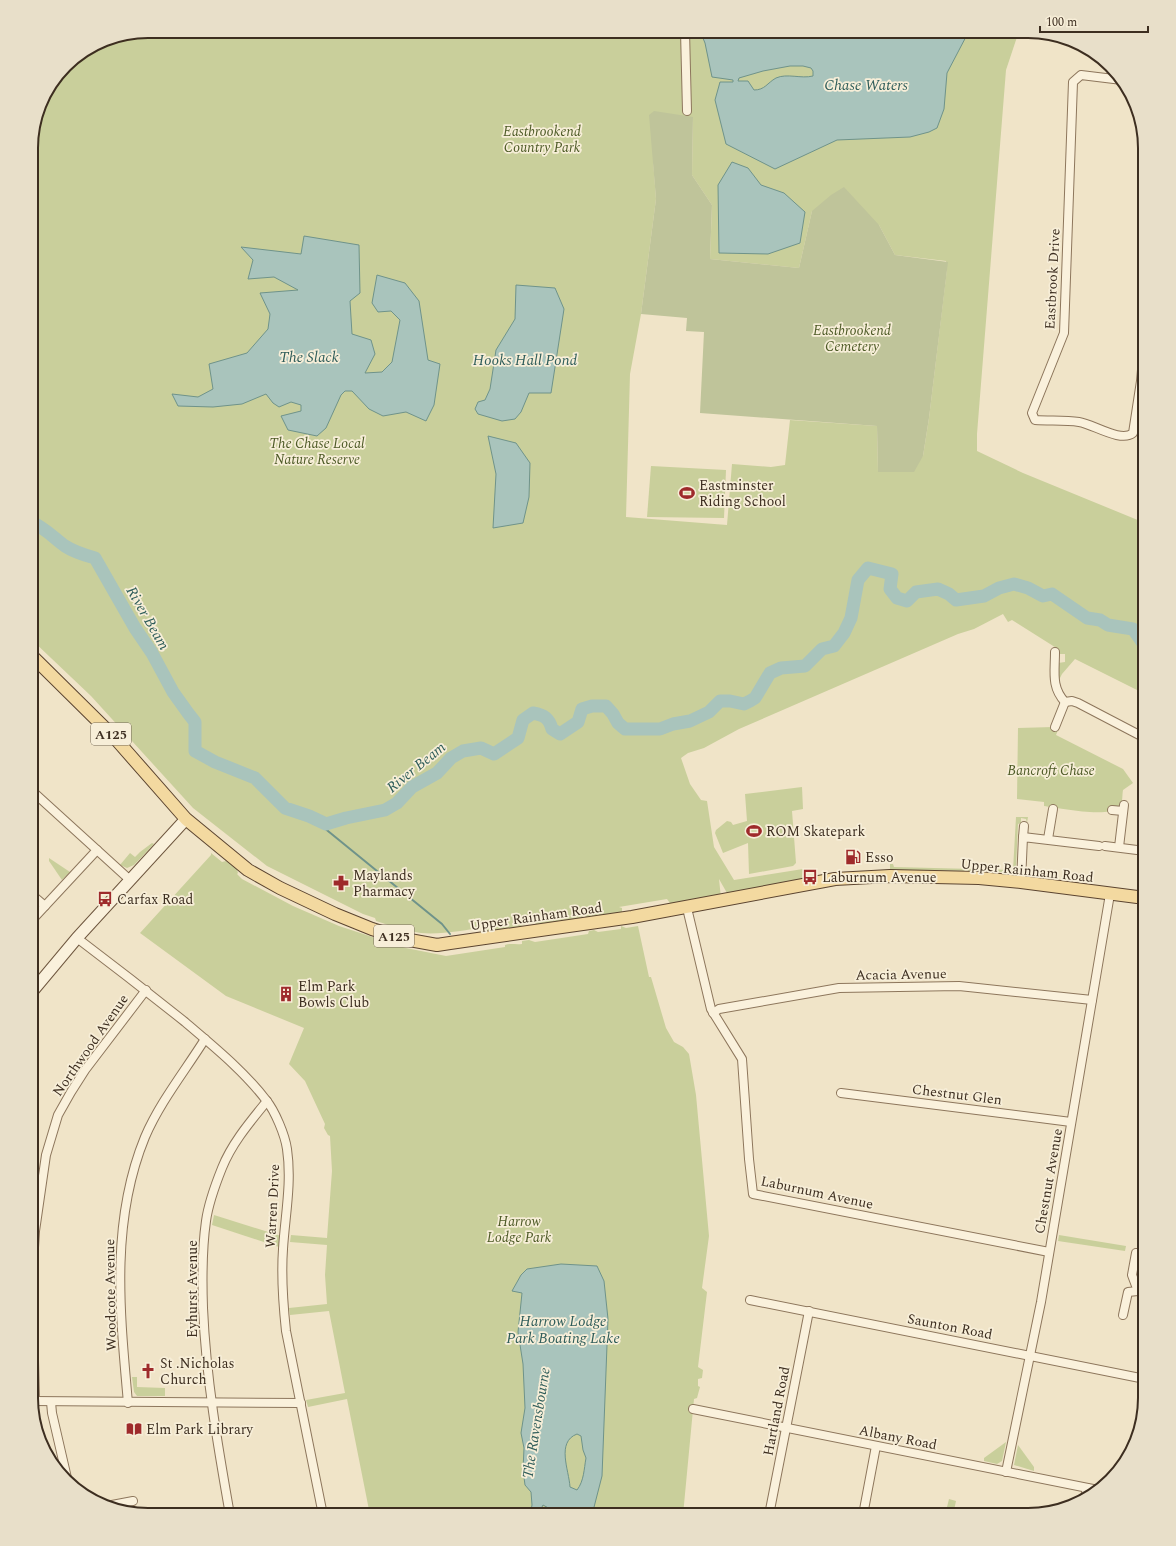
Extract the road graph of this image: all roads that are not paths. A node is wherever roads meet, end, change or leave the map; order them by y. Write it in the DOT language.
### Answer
graph roads {
  1 [pos="685,38"];
  2 [pos="1114,79"];
  3 [pos="687,111"];
  4 [pos="1138,418"];
  5 [pos="1055,652"];
  6 [pos="38,662"];
  7 [pos="1065,702"];
  8 [pos="1055,727"];
  9 [pos="1138,734"];
  10 [pos="38,796"];
  11 [pos="1053,809"];
  12 [pos="1112,810"];
  13 [pos="186,819"];
  14 [pos="1024,826"];
  15 [pos="1023,837"];
  16 [pos="1048,839"];
  17 [pos="1119,847"];
  18 [pos="97,850"];
  19 [pos="1138,850"];
  20 [pos="130,880"];
  21 [pos="1021,882"];
  22 [pos="1110,894"];
  23 [pos="1138,897"];
  24 [pos="38,900"];
  25 [pos="45,906"];
  26 [pos="687,908"];
  27 [pos="38,914"];
  28 [pos="78,938"];
  29 [pos="38,985"];
  30 [pos="146,990"];
  31 [pos="1092,1000"];
  32 [pos="713,1013"];
  33 [pos="205,1039"];
  34 [pos="840,1093"];
  35 [pos="267,1101"];
  36 [pos="1071,1122"];
  37 [pos="38,1210"];
  38 [pos="1049,1252"];
  39 [pos="1138,1253"];
  40 [pos="1138,1286"];
  41 [pos="1138,1291"];
  42 [pos="750,1300"];
  43 [pos="809,1311"];
  44 [pos="1124,1315"];
  45 [pos="1030,1355"];
  46 [pos="1138,1378"];
  47 [pos="38,1401"];
  48 [pos="51,1402"];
  49 [pos="128,1403"];
  50 [pos="212,1403"];
  51 [pos="301,1403"];
  52 [pos="693,1409"];
  53 [pos="786,1428"];
  54 [pos="876,1446"];
  55 [pos="66,1472"];
  56 [pos="1006,1472"];
  57 [pos="1087,1488"];
  58 [pos="133,1501"];
  59 [pos="119,1504"];
  60 [pos="229,1508"];
  61 [pos="322,1508"];
  62 [pos="770,1508"];
  63 [pos="864,1508"];
  1 -- 3 [label="street"];
  2 -- 4 [label="street, Eastbrook Drive"];
  5 -- 7 [label="street"];
  6 -- 13 [label="main road, Upper Rainham Road / A125"];
  7 -- 8 [label="street"];
  7 -- 9 [label="street"];
  10 -- 18 [label="street"];
  11 -- 16 [label="street"];
  12 -- 17 [label="street"];
  13 -- 20 [label="street"];
  13 -- 26 [label="main road, Upper Rainham Road / A125"];
  14 -- 15 [label="street"];
  15 -- 16 [label="street"];
  15 -- 21 [label="street"];
  16 -- 17 [label="street"];
  17 -- 19 [label="street"];
  18 -- 20 [label="street"];
  18 -- 25 [label="street"];
  20 -- 28 [label="street"];
  21 -- 22 [label="main road, Upper Rainham Road / A125"];
  21 -- 26 [label="main road, Upper Rainham Road / A125"];
  22 -- 23 [label="main road, Upper Rainham Road / A125"];
  22 -- 31 [label="street, Chestnut Avenue"];
  24 -- 25 [label="street"];
  25 -- 27 [label="street"];
  26 -- 32 [label="street, Laburnum Avenue"];
  28 -- 29 [label="street"];
  28 -- 30 [label="street, Warren Drive"];
  30 -- 33 [label="street, Warren Drive"];
  30 -- 37 [label="street, Northwood Avenue"];
  31 -- 32 [label="street, Acacia Avenue"];
  31 -- 36 [label="street, Chestnut Avenue"];
  32 -- 38 [label="street, Laburnum Avenue"];
  33 -- 35 [label="street, Warren Drive"];
  33 -- 49 [label="street, Woodcote Avenue"];
  34 -- 36 [label="street, Chestnut Glen"];
  35 -- 50 [label="street, Eyhurst Avenue"];
  35 -- 51 [label="street, Warren Drive"];
  36 -- 38 [label="street, Chestnut Avenue"];
  38 -- 45 [label="street, Chestnut Avenue"];
  39 -- 40 [label="street"];
  41 -- 44 [label="street"];
  42 -- 43 [label="street, Saunton Road"];
  43 -- 45 [label="street, Saunton Road"];
  43 -- 53 [label="street, Hartland Road"];
  45 -- 46 [label="street, Saunton Road"];
  45 -- 56 [label="street, Chestnut Avenue"];
  47 -- 48 [label="street"];
  48 -- 49 [label="street"];
  48 -- 55 [label="street"];
  49 -- 50 [label="street"];
  50 -- 51 [label="street"];
  50 -- 60 [label="street, Eyhurst Avenue"];
  51 -- 61 [label="street, Warren Drive"];
  52 -- 53 [label="street, Albany Road"];
  53 -- 54 [label="street, Albany Road"];
  53 -- 62 [label="street, Hartland Road"];
  54 -- 56 [label="street, Albany Road"];
  54 -- 63 [label="street"];
  56 -- 57 [label="street, Albany Road"];
  58 -- 59 [label="street"];
}
